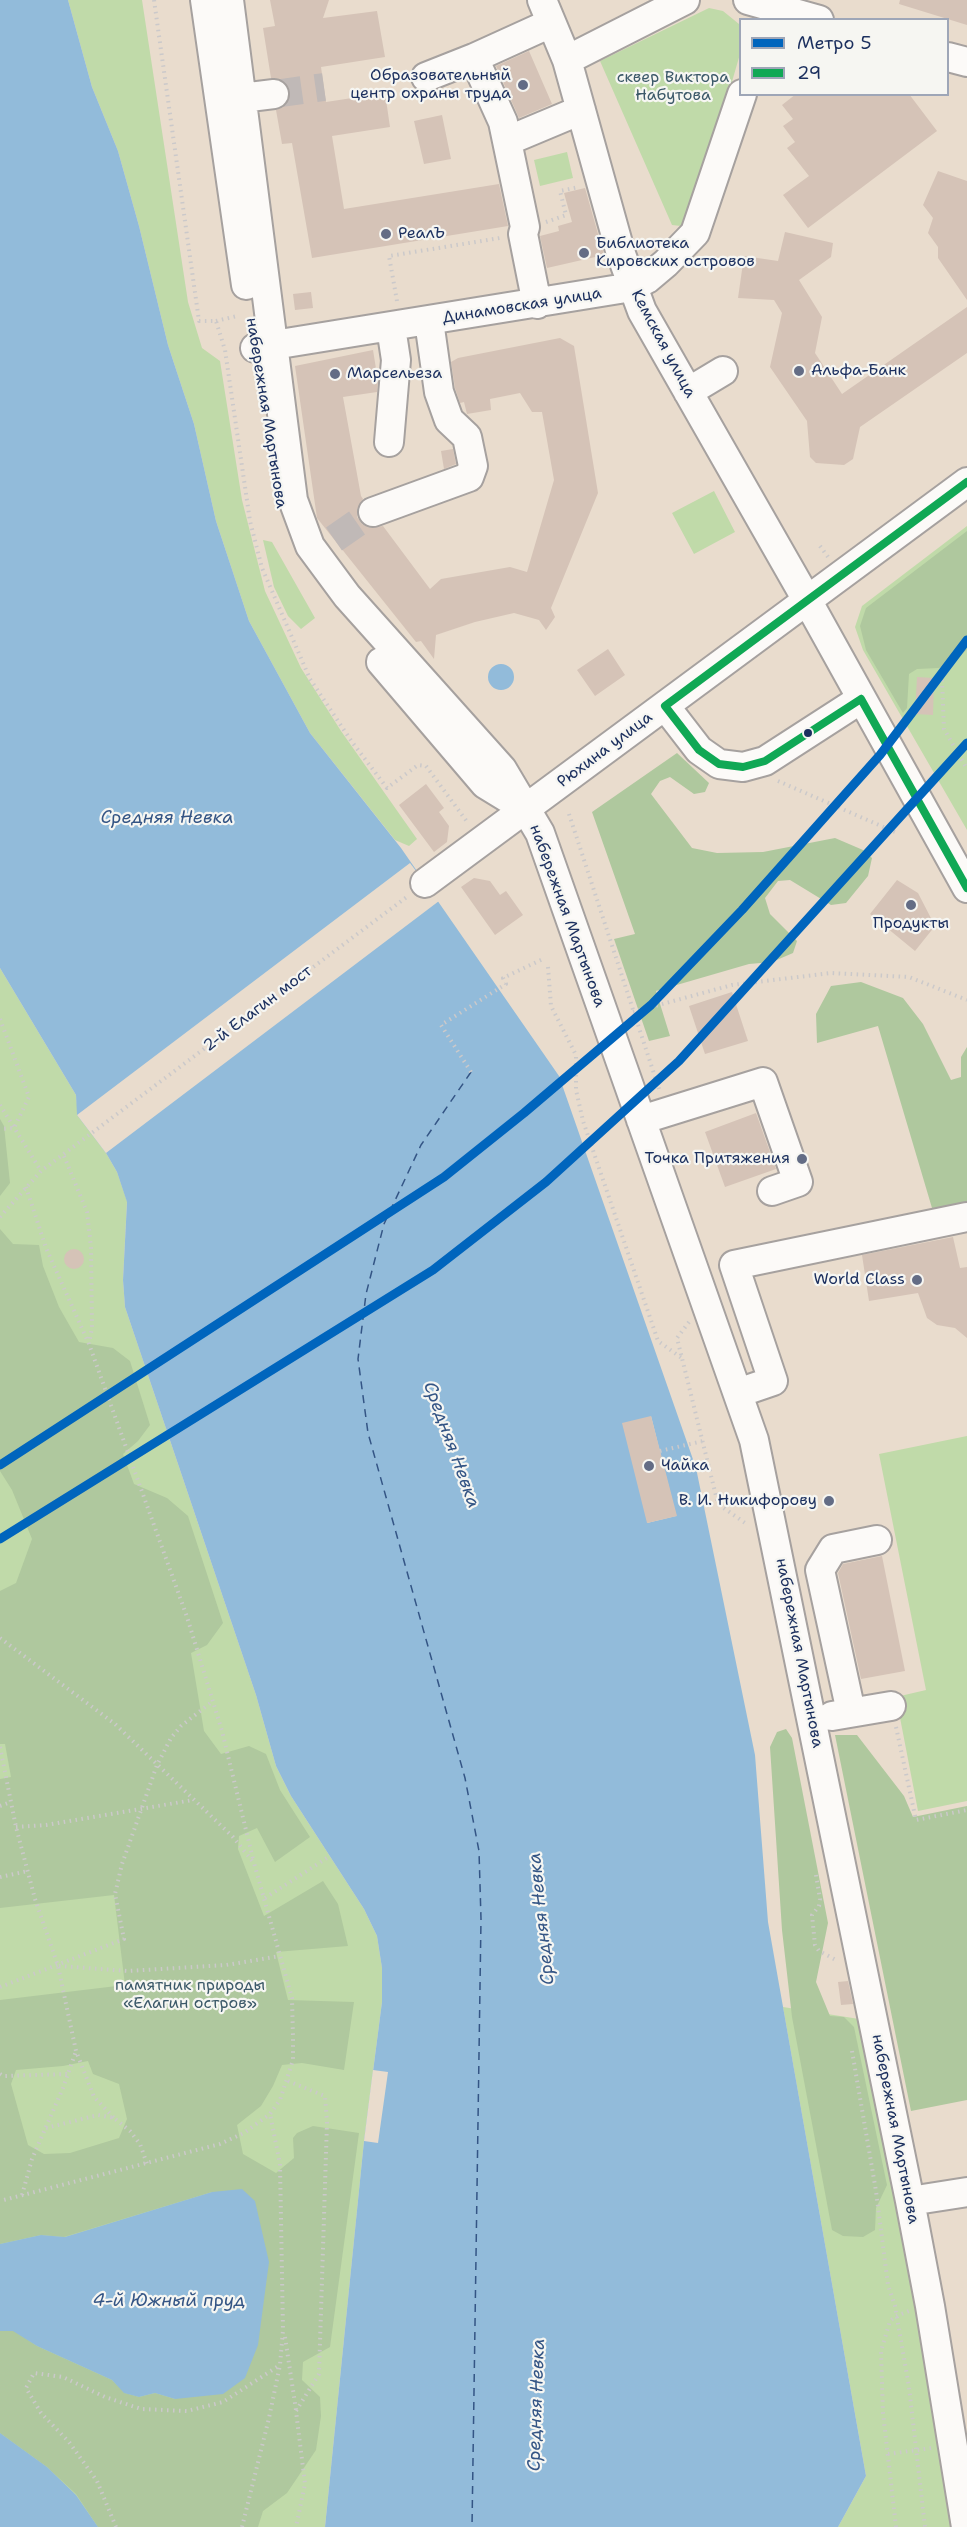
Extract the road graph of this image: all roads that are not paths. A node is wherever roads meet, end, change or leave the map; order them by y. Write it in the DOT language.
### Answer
graph roads {
  1 [pos="205,0"];
  2 [pos="229,0"];
  3 [pos="685,0"];
  4 [pos="762,8"];
  5 [pos="547,12"];
  6 [pos="810,18"];
  7 [pos="949,57"];
  8 [pos="474,58"];
  9 [pos="567,60"];
  10 [pos="967,62"];
  11 [pos="426,77"];
  12 [pos="274,94"];
  13 [pos="741,96"];
  14 [pos="231,100"];
  15 [pos="581,110"];
  16 [pos="507,141"];
  17 [pos="632,287"];
  18 [pos="537,304"];
  19 [pos="407,324"];
  20 [pos="264,347"];
  21 [pos="723,371"];
  22 [pos="688,392"];
  23 [pos="389,441"];
  24 [pos="967,482"];
  25 [pos="373,512"];
  26 [pos="807,600"];
  27 [pos="341,602"];
  28 [pos="861,699"];
  29 [pos="665,706"];
  30 [pos="525,808"];
  31 [pos="435,875"];
  32 [pos="967,888"];
  33 [pos="641,1120"];
  34 [pos="772,1191"];
  35 [pos="967,1217"];
  36 [pos="738,1393"];
  37 [pos="877,1540"];
  38 [pos="891,1706"];
  39 [pos="852,1712"];
  40 [pos="812,1719"];
  41 [pos="967,2192"];
  42 [pos="910,2201"];
  43 [pos="953,2456"];
  44 [pos="966,2527"];
  1 -- 14 [label="street, набережная Мартынова"];
  2 -- 14 [label="street, набережная Мартынова"];
  3 -- 9 [label="street"];
  4 -- 6 [label="street"];
  5 -- 8 [label="street"];
  5 -- 9 [label="street, Кемская улица"];
  7 -- 10 [label="street"];
  8 -- 11 [label="street"];
  8 -- 16 [label="street"];
  9 -- 15 [label="street, Кемская улица"];
  12 -- 14 [label="street"];
  13 -- 17 [label="street, Динамовская улица"];
  14 -- 20 [label="street, набережная Мартынова"];
  15 -- 16 [label="street"];
  15 -- 17 [label="street, Кемская улица"];
  16 -- 18 [label="street"];
  17 -- 18 [label="street, Динамовская улица"];
  17 -- 22 [label="street, Кемская улица"];
  18 -- 19 [label="street, Динамовская улица"];
  19 -- 20 [label="street, Динамовская улица"];
  19 -- 23 [label="street"];
  19 -- 25 [label="street"];
  20 -- 27 [label="street, набережная Мартынова"];
  20 -- 27 [label="street, набережная Мартынова"];
  21 -- 22 [label="street"];
  22 -- 26 [label="street, Кемская улица"];
  24 -- 26 [label="street, Рюхина улица"];
  26 -- 28 [label="street, Кемская улица"];
  26 -- 29 [label="street, Рюхина улица"];
  27 -- 30 [label="street, набережная Мартынова"];
  28 -- 29 [label="street"];
  28 -- 32 [label="street, Кемская улица"];
  29 -- 30 [label="street, Рюхина улица"];
  30 -- 31 [label="street, Рюхина улица"];
  30 -- 33 [label="street, набережная Мартынова"];
  33 -- 34 [label="street"];
  33 -- 36 [label="street, набережная Мартынова"];
  35 -- 36 [label="street"];
  36 -- 40 [label="street, набережная Мартынова"];
  37 -- 39 [label="street"];
  38 -- 39 [label="street"];
  39 -- 40 [label="street"];
  40 -- 42 [label="street, набережная Мартынова"];
  41 -- 42 [label="street"];
  42 -- 43 [label="street, набережная Мартынова"];
  43 -- 44 [label="street, набережная Мартынова"];
}
